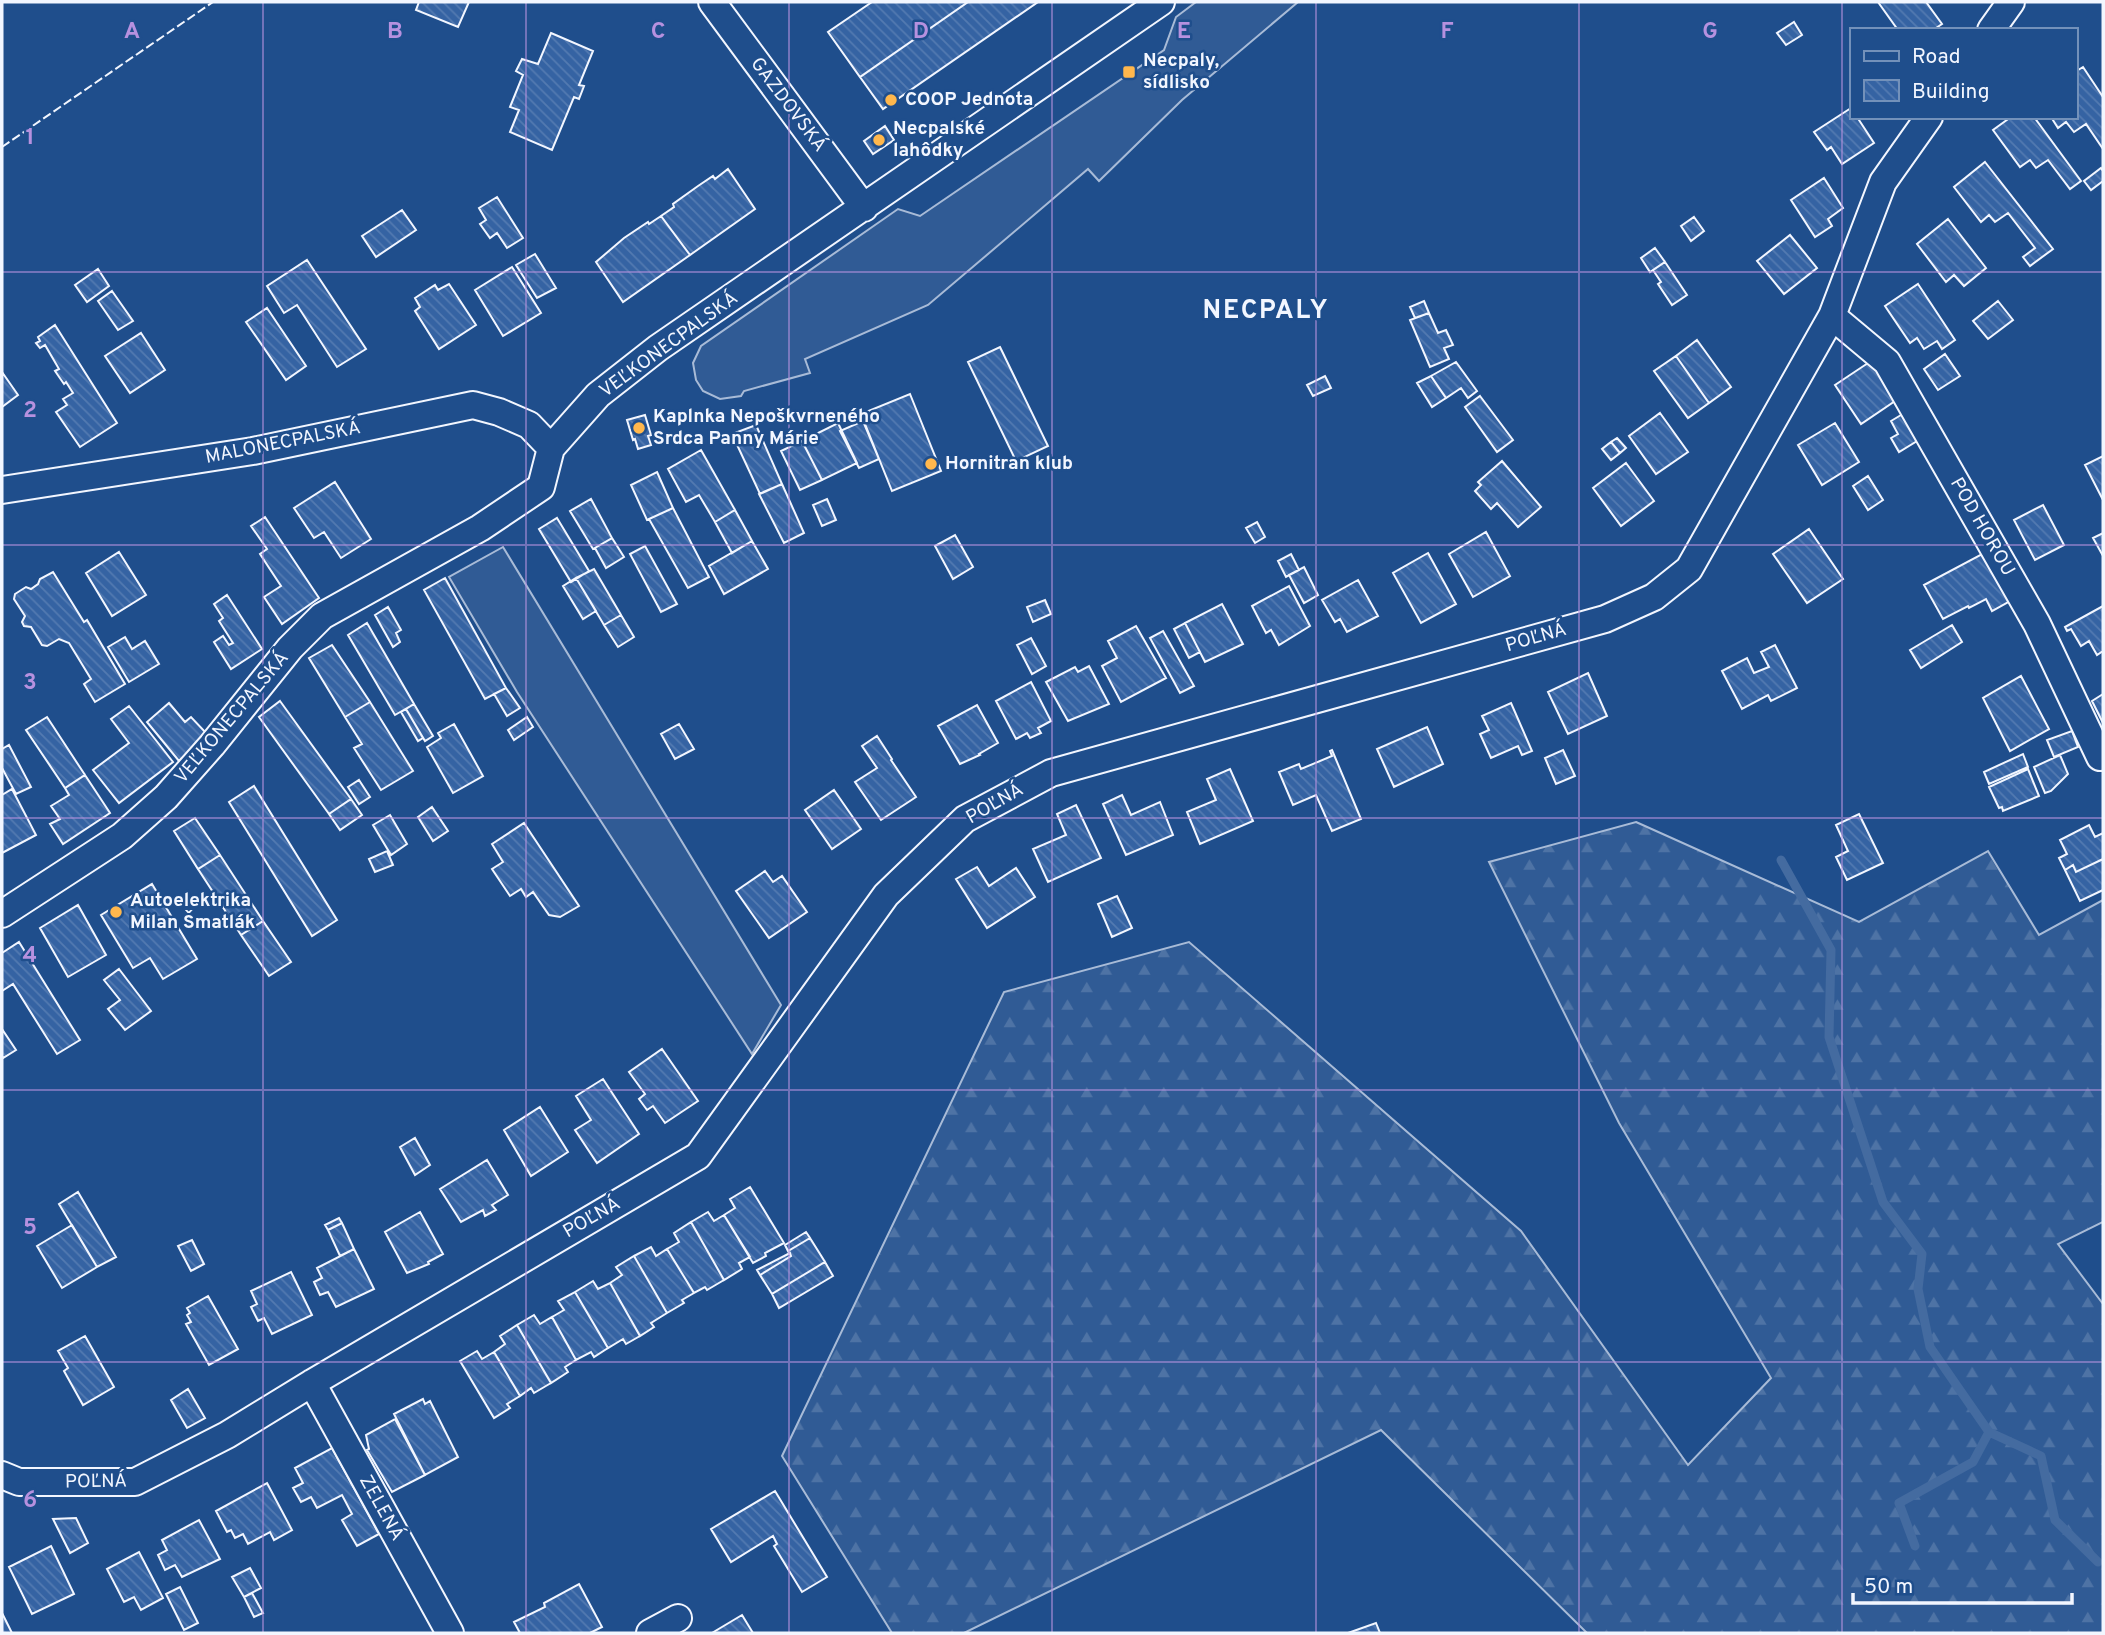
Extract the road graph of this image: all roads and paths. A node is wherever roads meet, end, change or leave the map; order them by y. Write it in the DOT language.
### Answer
graph roads {
  1 [pos="712,2"];
  2 [pos="1161,2"];
  3 [pos="2011,2"];
  4 [pos="1992,28"];
  5 [pos="1927,119"];
  6 [pos="864,208"];
  7 [pos="1832,316"];
  8 [pos="551,448"];
  9 [pos="2,490"];
  10 [pos="2103,755"];
  11 [pos="2,914"];
  12 [pos="312,1383"];
  13 [pos="2,1475"];
  14 [pos="678,1618"];
  15 [pos="450,1633"];
  16 [pos="650,1633"];
  1 -- 6 [label="street, GAZDOVSKÁ"];
  2 -- 6 [label="street, VEĽKONECPALSKÁ"];
  3 -- 4 [label="street"];
  5 -- 7 [label="street, POĽNÁ"];
  6 -- 8 [label="street, VEĽKONECPALSKÁ"];
  7 -- 10 [label="street, POD HOROU"];
  7 -- 12 [label="street, POĽNÁ"];
  8 -- 9 [label="street, MALONECPALSKÁ"];
  8 -- 11 [label="street, VEĽKONECPALSKÁ"];
  12 -- 13 [label="street, POĽNÁ"];
  12 -- 15 [label="street, ZELENÁ"];
  14 -- 16 [label="street"];
}
